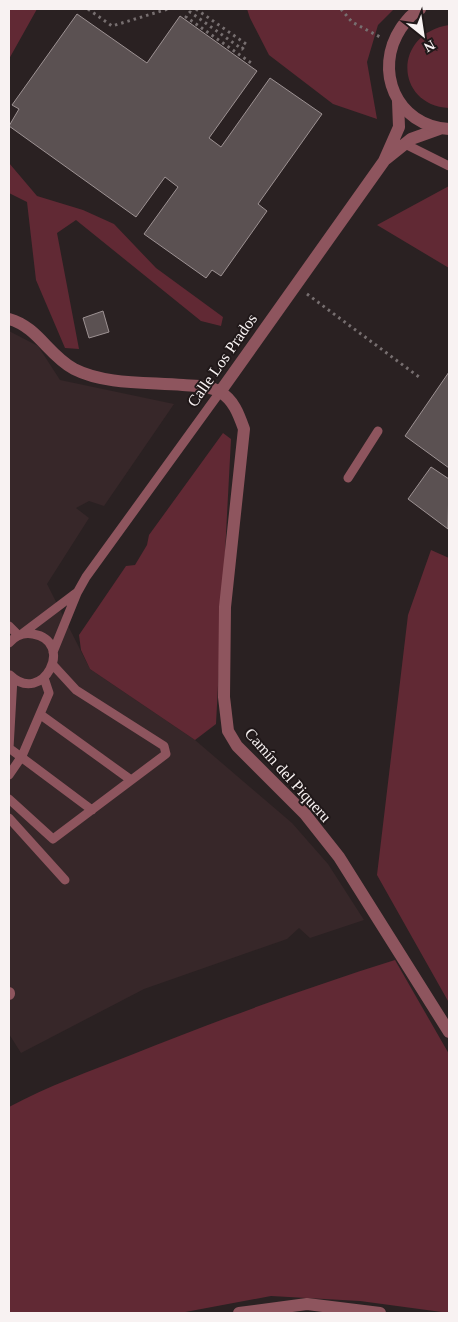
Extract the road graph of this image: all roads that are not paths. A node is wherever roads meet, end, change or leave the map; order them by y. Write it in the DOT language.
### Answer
graph roads {
  1 [pos="420,9"];
  2 [pos="398,101"];
  3 [pos="444,129"];
  4 [pos="405,144"];
  5 [pos="384,161"];
  6 [pos="449,166"];
  7 [pos="9,319"];
  8 [pos="220,392"];
  9 [pos="378,432"];
  10 [pos="348,478"];
  11 [pos="76,593"];
  12 [pos="9,626"];
  13 [pos="20,634"];
  14 [pos="9,643"];
  15 [pos="53,652"];
  16 [pos="53,665"];
  17 [pos="11,676"];
  18 [pos="44,678"];
  19 [pos="41,715"];
  20 [pos="9,748"];
  21 [pos="22,756"];
  22 [pos="9,775"];
  23 [pos="131,780"];
  24 [pos="9,799"];
  25 [pos="92,810"];
  26 [pos="9,818"];
  27 [pos="65,880"];
  28 [pos="449,1032"];
  29 [pos="239,1313"];
  30 [pos="380,1313"];
  1 -- 2 [label="street"];
  2 -- 3 [label="street"];
  2 -- 5 [label="street, Calle Los Prados"];
  3 -- 4 [label="street, Calle Los Prados"];
  4 -- 5 [label="street, Calle Los Prados"];
  4 -- 6 [label="lane"];
  5 -- 8 [label="street, Calle Los Prados"];
  7 -- 8 [label="street"];
  8 -- 11 [label="lane, Calle Los Prados"];
  8 -- 28 [label="street, Camín del Piqueru"];
  9 -- 10 [label="lane"];
  11 -- 13 [label="lane"];
  11 -- 15 [label="lane"];
  12 -- 13 [label="lane"];
  13 -- 14 [label="lane"];
  13 -- 15 [label="lane"];
  15 -- 16 [label="lane"];
  16 -- 18 [label="lane"];
  16 -- 23 [label="lane"];
  17 -- 18 [label="lane"];
  17 -- 20 [label="lane"];
  18 -- 19 [label="lane"];
  19 -- 21 [label="lane"];
  19 -- 23 [label="lane"];
  20 -- 21 [label="lane"];
  21 -- 22 [label="lane"];
  21 -- 25 [label="lane"];
  23 -- 25 [label="lane"];
  24 -- 25 [label="lane"];
  26 -- 27 [label="lane"];
  29 -- 30 [label="street"];
}
